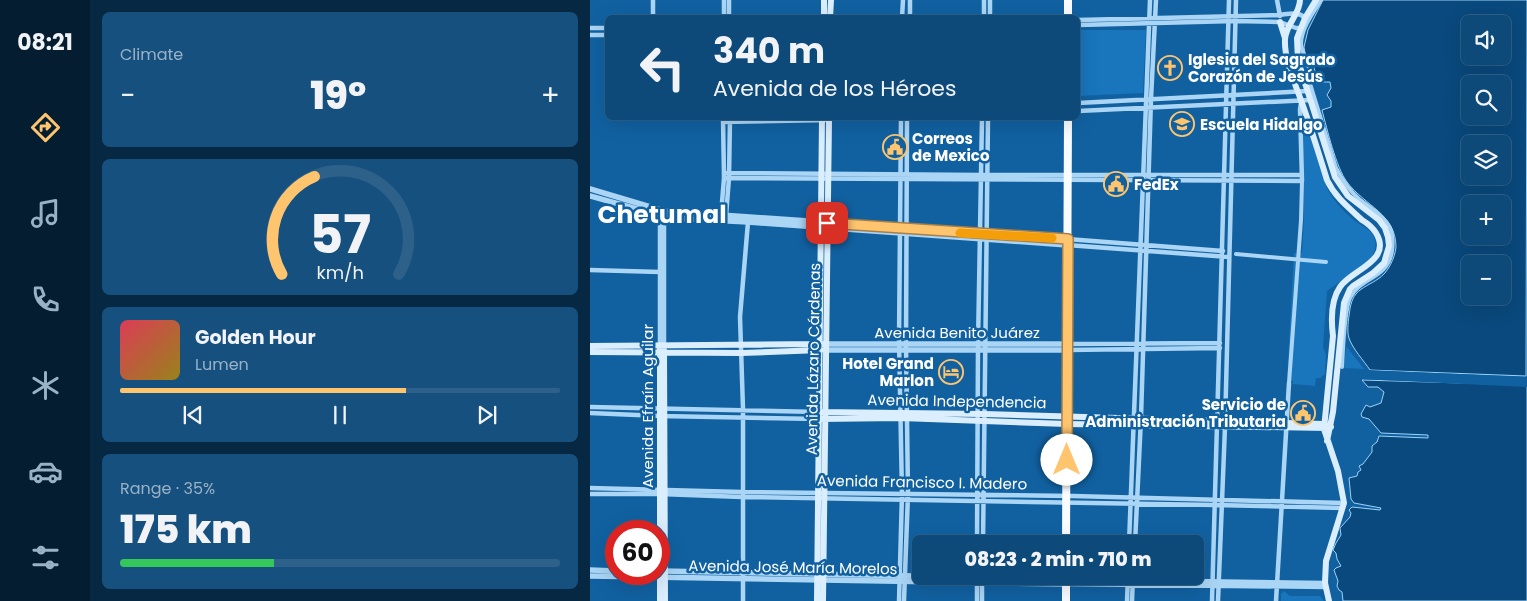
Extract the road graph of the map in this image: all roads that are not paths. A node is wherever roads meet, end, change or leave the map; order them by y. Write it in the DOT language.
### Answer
graph roads {
  1 [pos="653,0"];
  2 [pos="724,0"];
  3 [pos="729,0"];
  4 [pos="824,0"];
  5 [pos="831,0"];
  6 [pos="903,0"];
  7 [pos="910,0"];
  8 [pos="984,0"];
  9 [pos="990,0"];
  10 [pos="1068,0"];
  11 [pos="1150,0"];
  12 [pos="1156,0"];
  13 [pos="1229,0"];
  14 [pos="1236,0"];
  15 [pos="1277,0"];
  16 [pos="1300,0"];
  17 [pos="1316,0"];
  18 [pos="1321,0"];
  19 [pos="1296,13"];
  20 [pos="1236,14"];
  21 [pos="653,15"];
  22 [pos="724,15"];
  23 [pos="729,15"];
  24 [pos="824,15"];
  25 [pos="830,15"];
  26 [pos="902,15"];
  27 [pos="910,15"];
  28 [pos="984,15"];
  29 [pos="990,15"];
  30 [pos="1068,15"];
  31 [pos="1229,15"];
  32 [pos="1156,18"];
  33 [pos="1280,18"];
  34 [pos="1305,18"];
  35 [pos="1080,20"];
  36 [pos="1235,21"];
  37 [pos="1152,22"];
  38 [pos="1229,22"];
  39 [pos="1080,25"];
  40 [pos="1288,25"];
  41 [pos="590,28"];
  42 [pos="605,28"];
  43 [pos="1300,28"];
  44 [pos="590,35"];
  45 [pos="605,35"];
  46 [pos="1285,38"];
  47 [pos="1298,92"];
  48 [pos="1308,92"];
  49 [pos="1233,95"];
  50 [pos="1226,96"];
  51 [pos="1149,99"];
  52 [pos="1311,100"];
  53 [pos="1302,102"];
  54 [pos="1080,103"];
  55 [pos="1233,104"];
  56 [pos="1226,105"];
  57 [pos="1149,108"];
  58 [pos="1080,111"];
  59 [pos="723,120"];
  60 [pos="730,120"];
  61 [pos="826,120"];
  62 [pos="901,120"];
  63 [pos="907,120"];
  64 [pos="982,120"];
  65 [pos="988,120"];
  66 [pos="1068,120"];
  67 [pos="1225,132"];
  68 [pos="1232,132"];
  69 [pos="1224,174"];
  70 [pos="1301,174"];
  71 [pos="727,176"];
  72 [pos="825,176"];
  73 [pos="900,177"];
  74 [pos="906,177"];
  75 [pos="982,177"];
  76 [pos="988,177"];
  77 [pos="1068,177"];
  78 [pos="1146,177"];
  79 [pos="1334,177"];
  80 [pos="1231,178"];
  81 [pos="1224,180"];
  82 [pos="1327,180"];
  83 [pos="1302,181"];
  84 [pos="590,189"];
  85 [pos="590,196"];
  86 [pos="1223,200"];
  87 [pos="1230,200"];
  88 [pos="981,207"];
  89 [pos="987,207"];
  90 [pos="662,214"];
  91 [pos="724,216"];
  92 [pos="748,222"];
  93 [pos="824,225"];
  94 [pos="902,231"];
  95 [pos="983,236"];
  96 [pos="1068,242"];
  97 [pos="1144,248"];
  98 [pos="1222,254"];
  99 [pos="1229,254"];
  100 [pos="1236,254"];
  101 [pos="1297,259"];
  102 [pos="1326,262"];
  103 [pos="590,270"];
  104 [pos="662,272"];
  105 [pos="899,282"];
  106 [pos="906,282"];
  107 [pos="1220,305"];
  108 [pos="1228,306"];
  109 [pos="741,345"];
  110 [pos="1219,345"];
  111 [pos="590,346"];
  112 [pos="646,346"];
  113 [pos="700,346"];
  114 [pos="1140,346"];
  115 [pos="1226,346"];
  116 [pos="787,347"];
  117 [pos="822,347"];
  118 [pos="903,347"];
  119 [pos="1067,347"];
  120 [pos="978,348"];
  121 [pos="985,348"];
  122 [pos="662,350"];
  123 [pos="590,352"];
  124 [pos="641,353"];
  125 [pos="700,353"];
  126 [pos="741,353"];
  127 [pos="1342,367"];
  128 [pos="1330,373"];
  129 [pos="1337,373"];
  130 [pos="1289,383"];
  131 [pos="1218,392"];
  132 [pos="1225,392"];
  133 [pos="590,407"];
  134 [pos="662,408"];
  135 [pos="714,409"];
  136 [pos="743,410"];
  137 [pos="590,413"];
  138 [pos="1010,414"];
  139 [pos="1051,415"];
  140 [pos="662,416"];
  141 [pos="822,416"];
  142 [pos="903,416"];
  143 [pos="713,417"];
  144 [pos="981,417"];
  145 [pos="742,418"];
  146 [pos="1067,420"];
  147 [pos="1010,422"];
  148 [pos="1138,422"];
  149 [pos="1051,423"];
  150 [pos="1217,424"];
  151 [pos="1225,424"];
  152 [pos="1287,426"];
  153 [pos="1326,427"];
  154 [pos="1216,470"];
  155 [pos="1223,470"];
  156 [pos="590,488"];
  157 [pos="662,492"];
  158 [pos="590,494"];
  159 [pos="742,495"];
  160 [pos="821,496"];
  161 [pos="905,497"];
  162 [pos="982,497"];
  163 [pos="1067,499"];
  164 [pos="978,501"];
  165 [pos="1134,501"];
  166 [pos="1218,502"];
  167 [pos="1282,503"];
  168 [pos="1344,506"];
  169 [pos="662,520"];
  170 [pos="978,535"];
  171 [pos="983,535"];
  172 [pos="1066,535"];
  173 [pos="1130,535"];
  174 [pos="1135,535"];
  175 [pos="590,570"];
  176 [pos="605,571"];
  177 [pos="670,574"];
  178 [pos="590,576"];
  179 [pos="605,576"];
  180 [pos="742,576"];
  181 [pos="820,577"];
  182 [pos="902,579"];
  183 [pos="912,579"];
  184 [pos="1204,584"];
  185 [pos="1212,584"];
  186 [pos="1218,584"];
  187 [pos="661,585"];
  188 [pos="662,585"];
  189 [pos="979,585"];
  190 [pos="981,585"];
  191 [pos="1066,585"];
  192 [pos="1129,585"];
  193 [pos="1130,585"];
  194 [pos="1277,585"];
  195 [pos="1326,585"];
  196 [pos="660,601"];
  197 [pos="664,601"];
  198 [pos="742,601"];
  199 [pos="817,601"];
  200 [pos="823,601"];
  201 [pos="899,601"];
  202 [pos="904,601"];
  203 [pos="977,601"];
  204 [pos="982,601"];
  205 [pos="1066,601"];
  206 [pos="1127,601"];
  207 [pos="1132,601"];
  208 [pos="1212,601"];
  209 [pos="1218,601"];
  210 [pos="1276,601"];
  211 [pos="1329,601"];
  1 -- 21 [label="street"];
  2 -- 22 [label="street"];
  3 -- 23 [label="street"];
  4 -- 24 [label="main road"];
  5 -- 25 [label="main road"];
  6 -- 26 [label="street"];
  7 -- 27 [label="street"];
  8 -- 28 [label="street"];
  9 -- 29 [label="street"];
  10 -- 30 [label="main road"];
  11 -- 37 [label="street"];
  12 -- 32 [label="street"];
  13 -- 31 [label="street"];
  14 -- 20 [label="street"];
  15 -- 33 [label="street"];
  16 -- 19 [label="main road"];
  17 -- 34 [label="main road"];
  18 -- 127 [label="street"];
  19 -- 33 [label="street"];
  19 -- 34 [label="street"];
  19 -- 40 [label="main road"];
  20 -- 31 [label="street"];
  20 -- 33 [label="street"];
  20 -- 36 [label="street"];
  31 -- 32 [label="street"];
  31 -- 38 [label="street"];
  32 -- 37 [label="street"];
  33 -- 36 [label="street"];
  33 -- 40 [label="street"];
  33 -- 46 [label="main road"];
  34 -- 43 [label="main road"];
  35 -- 37 [label="street"];
  36 -- 38 [label="street"];
  36 -- 49 [label="street"];
  37 -- 38 [label="street"];
  37 -- 39 [label="street"];
  37 -- 51 [label="street"];
  38 -- 50 [label="street"];
  40 -- 43 [label="street"];
  40 -- 46 [label="main road"];
  41 -- 42 [label="street"];
  43 -- 48 [label="main road"];
  44 -- 45 [label="street"];
  46 -- 47 [label="main road"];
  47 -- 48 [label="street"];
  47 -- 49 [label="street"];
  47 -- 53 [label="main road"];
  48 -- 52 [label="main road"];
  49 -- 50 [label="street"];
  49 -- 55 [label="street"];
  50 -- 51 [label="street"];
  50 -- 56 [label="street"];
  51 -- 54 [label="street"];
  51 -- 57 [label="street"];
  52 -- 53 [label="street"];
  52 -- 79 [label="main road"];
  53 -- 55 [label="street"];
  53 -- 70 [label="street"];
  53 -- 82 [label="main road"];
  55 -- 56 [label="street"];
  55 -- 68 [label="street"];
  56 -- 57 [label="street"];
  56 -- 67 [label="street"];
  57 -- 58 [label="street"];
  57 -- 78 [label="street"];
  59 -- 60 [label="street"];
  59 -- 71 [label="street"];
  60 -- 71 [label="street"];
  61 -- 72 [label="main road, Avenida Lázaro Cárdenas"];
  62 -- 73 [label="street"];
  63 -- 74 [label="street"];
  64 -- 75 [label="street"];
  65 -- 76 [label="street"];
  66 -- 77 [label="main road"];
  67 -- 68 [label="street"];
  67 -- 69 [label="street"];
  68 -- 80 [label="street"];
  69 -- 78 [label="street"];
  69 -- 80 [label="street"];
  69 -- 81 [label="street"];
  70 -- 80 [label="street"];
  70 -- 83 [label="street"];
  71 -- 72 [label="street"];
  71 -- 91 [label="street"];
  72 -- 73 [label="street"];
  72 -- 93 [label="main road, Avenida Lázaro Cárdenas"];
  73 -- 74 [label="street"];
  73 -- 94 [label="street"];
  74 -- 75 [label="street"];
  74 -- 94 [label="street"];
  75 -- 76 [label="street"];
  75 -- 88 [label="street"];
  76 -- 77 [label="street"];
  76 -- 89 [label="street"];
  77 -- 78 [label="street"];
  77 -- 96 [label="main road"];
  78 -- 81 [label="street"];
  78 -- 97 [label="street"];
  79 -- 82 [label="main road"];
  79 -- 129 [label="main road"];
  80 -- 81 [label="street"];
  80 -- 83 [label="street"];
  80 -- 87 [label="street"];
  81 -- 86 [label="street"];
  82 -- 128 [label="main road"];
  83 -- 101 [label="street"];
  84 -- 90 [label="street"];
  85 -- 90 [label="street"];
  86 -- 87 [label="street"];
  86 -- 98 [label="street"];
  87 -- 99 [label="street"];
  88 -- 89 [label="street"];
  88 -- 95 [label="street"];
  89 -- 95 [label="street"];
  90 -- 91 [label="street"];
  90 -- 92 [label="street"];
  90 -- 104 [label="street, Avenida Efraín Aguilar"];
  91 -- 93 [label="street"];
  92 -- 93 [label="street"];
  92 -- 109 [label="street"];
  93 -- 94 [label="street"];
  93 -- 117 [label="main road, Avenida Lázaro Cárdenas"];
  94 -- 95 [label="street"];
  94 -- 105 [label="street"];
  94 -- 106 [label="street"];
  95 -- 96 [label="street"];
  95 -- 120 [label="street"];
  95 -- 121 [label="street"];
  96 -- 97 [label="street"];
  96 -- 119 [label="main road"];
  97 -- 98 [label="street"];
  97 -- 114 [label="street"];
  98 -- 99 [label="street"];
  98 -- 107 [label="street"];
  99 -- 108 [label="street"];
  100 -- 101 [label="street"];
  101 -- 102 [label="street"];
  101 -- 130 [label="street"];
  103 -- 104 [label="street"];
  104 -- 122 [label="street, Avenida Efraín Aguilar"];
  105 -- 106 [label="street"];
  105 -- 118 [label="street"];
  106 -- 118 [label="street"];
  107 -- 108 [label="street"];
  107 -- 110 [label="street"];
  108 -- 115 [label="street"];
  109 -- 113 [label="main road, Avenida Benito Juárez"];
  109 -- 116 [label="main road, Avenida Benito Juárez"];
  109 -- 126 [label="street"];
  110 -- 114 [label="street, Avenida Benito Juárez"];
  110 -- 115 [label="street"];
  110 -- 131 [label="street"];
  111 -- 112 [label="main road, Avenida Benito Juárez"];
  112 -- 122 [label="main road, Avenida Benito Juárez"];
  112 -- 124 [label="main road"];
  113 -- 122 [label="main road, Avenida Benito Juárez"];
  113 -- 125 [label="main road"];
  114 -- 119 [label="street, Avenida Benito Juárez"];
  114 -- 148 [label="street"];
  115 -- 132 [label="street"];
  116 -- 117 [label="main road, Avenida Benito Juárez"];
  116 -- 126 [label="main road, Avenida Benito Juárez"];
  117 -- 118 [label="street, Avenida Benito Juárez"];
  117 -- 141 [label="main road, Avenida Lázaro Cárdenas"];
  118 -- 120 [label="street, Avenida Benito Juárez"];
  118 -- 142 [label="street"];
  119 -- 121 [label="street, Avenida Benito Juárez"];
  119 -- 146 [label="main road"];
  120 -- 121 [label="street, Avenida Benito Juárez"];
  120 -- 144 [label="street"];
  121 -- 144 [label="street"];
  122 -- 124 [label="main road, Avenida Benito Juárez"];
  122 -- 125 [label="main road, Avenida Benito Juárez"];
  122 -- 134 [label="main road, Avenida Efraín Aguilar"];
  123 -- 124 [label="main road, Avenida Benito Juárez"];
  125 -- 126 [label="main road, Avenida Benito Juárez"];
  126 -- 136 [label="street"];
  128 -- 129 [label="main road"];
  128 -- 153 [label="main road"];
  129 -- 153 [label="main road"];
  130 -- 152 [label="street"];
  131 -- 132 [label="street"];
  131 -- 150 [label="street"];
  132 -- 151 [label="street"];
  133 -- 134 [label="street, Avenida Independencia"];
  134 -- 135 [label="street, Avenida Independencia"];
  134 -- 140 [label="main road, Avenida Efraín Aguilar"];
  135 -- 136 [label="street, Avenida Independencia"];
  135 -- 143 [label="street"];
  136 -- 141 [label="street, Avenida Independencia"];
  136 -- 145 [label="street"];
  137 -- 140 [label="street, Avenida Independencia"];
  138 -- 139 [label="main road, Avenida Independencia"];
  138 -- 144 [label="main road, Avenida Independencia"];
  138 -- 147 [label="main road"];
  139 -- 146 [label="main road, Avenida Independencia"];
  139 -- 149 [label="main road"];
  140 -- 143 [label="street, Avenida Independencia"];
  140 -- 157 [label="main road, Avenida Efraín Aguilar"];
  141 -- 142 [label="main road, Avenida Independencia"];
  141 -- 145 [label="street, Avenida Independencia"];
  141 -- 160 [label="main road, Avenida Lázaro Cárdenas"];
  142 -- 144 [label="main road, Avenida Independencia"];
  142 -- 161 [label="street"];
  143 -- 145 [label="street, Avenida Independencia"];
  144 -- 147 [label="main road, Avenida Independencia"];
  144 -- 162 [label="street"];
  145 -- 159 [label="street"];
  146 -- 148 [label="main road, Avenida Independencia"];
  146 -- 149 [label="main road, Avenida Independencia"];
  146 -- 163 [label="main road"];
  147 -- 149 [label="main road, Avenida Independencia"];
  148 -- 150 [label="main road, Avenida Independencia"];
  148 -- 165 [label="street"];
  150 -- 151 [label="main road, Avenida Independencia"];
  150 -- 154 [label="street"];
  151 -- 152 [label="main road, Avenida Independencia"];
  151 -- 155 [label="street"];
  152 -- 153 [label="main road, Avenida Independencia"];
  152 -- 167 [label="street"];
  153 -- 168 [label="main road"];
  154 -- 155 [label="street"];
  154 -- 166 [label="street"];
  155 -- 166 [label="street"];
  156 -- 157 [label="street, Avenida Francisco I. Madero"];
  157 -- 158 [label="street, Avenida Francisco I. Madero"];
  157 -- 159 [label="street, Avenida Francisco I. Madero"];
  157 -- 169 [label="main road, Avenida Efraín Aguilar"];
  159 -- 160 [label="street, Avenida Francisco I. Madero"];
  159 -- 180 [label="street"];
  160 -- 161 [label="street, Avenida Francisco I. Madero"];
  160 -- 181 [label="main road, Avenida Lázaro Cárdenas"];
  161 -- 162 [label="street, Avenida Francisco I. Madero"];
  161 -- 164 [label="street, Avenida Francisco I. Madero"];
  161 -- 182 [label="street"];
  162 -- 163 [label="street, Avenida Francisco I. Madero"];
  162 -- 164 [label="street, Avenida Francisco I. Madero"];
  162 -- 171 [label="street"];
  163 -- 165 [label="street, Avenida Francisco I. Madero"];
  163 -- 172 [label="main road"];
  164 -- 170 [label="street"];
  165 -- 166 [label="street, Avenida Francisco I. Madero"];
  165 -- 173 [label="street"];
  165 -- 174 [label="street"];
  166 -- 167 [label="street, Avenida Francisco I. Madero"];
  166 -- 185 [label="street"];
  166 -- 186 [label="street"];
  167 -- 168 [label="street, Avenida Francisco I. Madero"];
  167 -- 194 [label="street"];
  168 -- 195 [label="main road"];
  175 -- 176 [label="street"];
  177 -- 180 [label="street, Avenida José María Morelos"];
  178 -- 179 [label="street, Avenida José María Morelos"];
  180 -- 181 [label="street, Avenida José María Morelos"];
  180 -- 198 [label="street"];
  181 -- 182 [label="street, Avenida José María Morelos"];
  181 -- 199 [label="main road, Avenida Lázaro Cárdenas"];
  181 -- 200 [label="main road, Avenida Lázaro Cárdenas"];
  182 -- 183 [label="street, Avenida José María Morelos"];
  182 -- 201 [label="street"];
  182 -- 202 [label="street"];
  184 -- 185 [label="street, Avenida José María Morelos"];
  185 -- 186 [label="street, Avenida José María Morelos"];
  185 -- 208 [label="street"];
  186 -- 194 [label="street, Avenida José María Morelos"];
  186 -- 209 [label="street"];
  187 -- 196 [label="main road, Avenida Efraín Aguilar"];
  188 -- 197 [label="main road, Avenida Efraín Aguilar"];
  189 -- 203 [label="street"];
  190 -- 204 [label="street"];
  191 -- 205 [label="main road"];
  192 -- 206 [label="street"];
  193 -- 207 [label="street"];
  194 -- 195 [label="street, Avenida José María Morelos"];
  194 -- 210 [label="street"];
  195 -- 211 [label="main road"];
}
